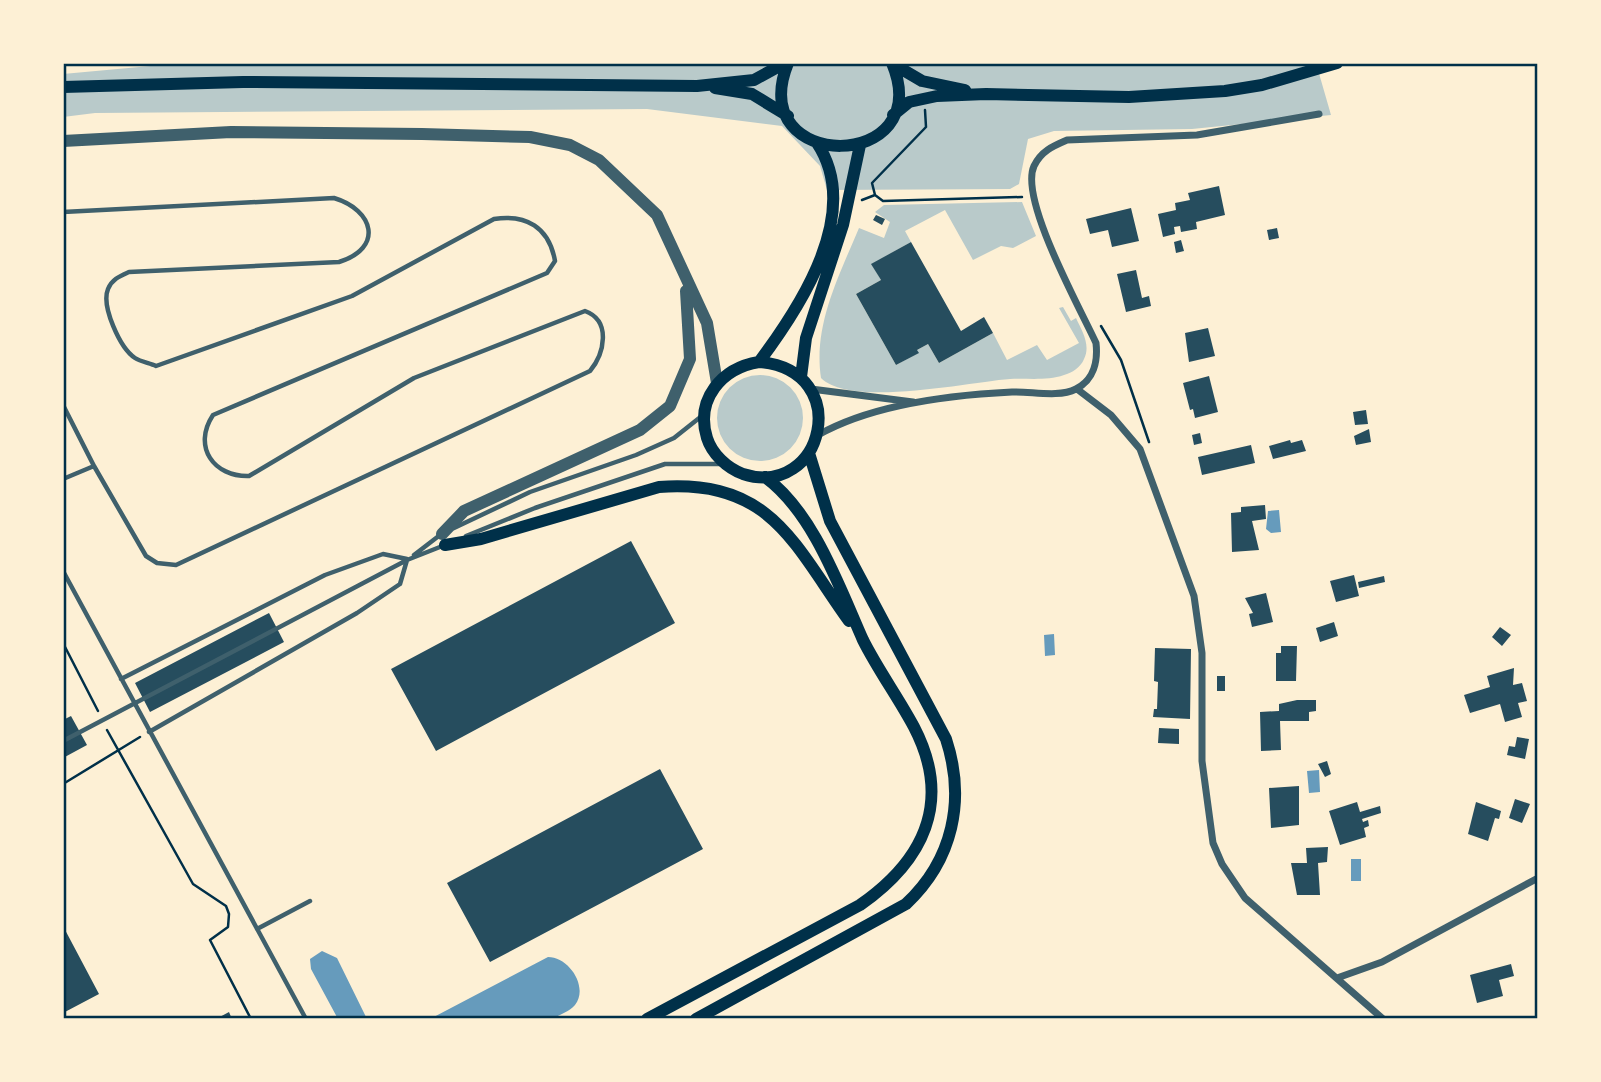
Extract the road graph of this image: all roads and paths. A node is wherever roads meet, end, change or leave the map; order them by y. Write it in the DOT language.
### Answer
graph roads {
  1 [pos="787,63"];
  2 [pos="1337,63"];
  3 [pos="892,64"];
  4 [pos="698,86"];
  5 [pos="63,88"];
  6 [pos="986,94"];
  7 [pos="924,107"];
  8 [pos="1319,114"];
  9 [pos="893,115"];
  10 [pos="788,116"];
  11 [pos="63,141"];
  12 [pos="817,143"];
  13 [pos="860,145"];
  14 [pos="1031,196"];
  15 [pos="63,212"];
  16 [pos="686,284"];
  17 [pos="759,362"];
  18 [pos="801,377"];
  19 [pos="716,383"];
  20 [pos="811,389"];
  21 [pos="1077,389"];
  22 [pos="921,403"];
  23 [pos="63,405"];
  24 [pos="704,415"];
  25 [pos="818,435"];
  26 [pos="809,453"];
  27 [pos="725,464"];
  28 [pos="94,466"];
  29 [pos="765,477"];
  30 [pos="63,479"];
  31 [pos="443,539"];
  32 [pos="407,559"];
  33 [pos="63,571"];
  34 [pos="63,643"];
  35 [pos="865,643"];
  36 [pos="121,679"];
  37 [pos="101,716"];
  38 [pos="106,727"];
  39 [pos="149,732"];
  40 [pos="63,741"];
  41 [pos="118,750"];
  42 [pos="63,783"];
  43 [pos="1538,877"];
  44 [pos="310,901"];
  45 [pos="257,929"];
  46 [pos="1337,978"];
  47 [pos="251,1019"];
  48 [pos="306,1019"];
  49 [pos="648,1019"];
  50 [pos="696,1019"];
  51 [pos="1383,1019"];
  1 -- 4 [label="main road"];
  1 -- 10 [label="main road"];
  2 -- 6 [label="main road"];
  3 -- 6 [label="main road"];
  3 -- 9 [label="main road"];
  4 -- 5 [label="main road"];
  4 -- 10 [label="main road"];
  6 -- 9 [label="main road"];
  7 -- 14 [label="path"];
  8 -- 14 [label="street"];
  9 -- 13 [label="main road"];
  10 -- 12 [label="main road"];
  11 -- 16 [label="street"];
  12 -- 13 [label="main road"];
  12 -- 17 [label="main road"];
  13 -- 18 [label="main road"];
  14 -- 21 [label="street"];
  15 -- 28 [label="lane"];
  16 -- 19 [label="street"];
  16 -- 31 [label="street"];
  17 -- 18 [label="main road"];
  17 -- 19 [label="main road"];
  18 -- 20 [label="main road"];
  19 -- 24 [label="main road"];
  20 -- 22 [label="street"];
  20 -- 25 [label="main road"];
  21 -- 22 [label="street"];
  21 -- 46 [label="street"];
  22 -- 25 [label="street"];
  23 -- 28 [label="lane"];
  24 -- 27 [label="main road"];
  24 -- 31 [label="lane"];
  25 -- 26 [label="main road"];
  26 -- 29 [label="main road"];
  26 -- 50 [label="main road"];
  27 -- 29 [label="main road"];
  27 -- 31 [label="lane"];
  28 -- 30 [label="lane"];
  29 -- 35 [label="main road"];
  31 -- 32 [label="lane"];
  31 -- 32 [label="lane"];
  31 -- 35 [label="main road"];
  32 -- 36 [label="lane"];
  32 -- 39 [label="lane"];
  32 -- 40 [label="lane"];
  33 -- 36 [label="lane"];
  34 -- 37 [label="path"];
  35 -- 49 [label="main road"];
  36 -- 39 [label="lane"];
  38 -- 41 [label="path"];
  39 -- 41 [label="path"];
  39 -- 45 [label="lane"];
  41 -- 42 [label="path"];
  41 -- 47 [label="path"];
  43 -- 46 [label="street"];
  44 -- 45 [label="lane"];
  45 -- 48 [label="lane"];
  46 -- 51 [label="street"];
}
